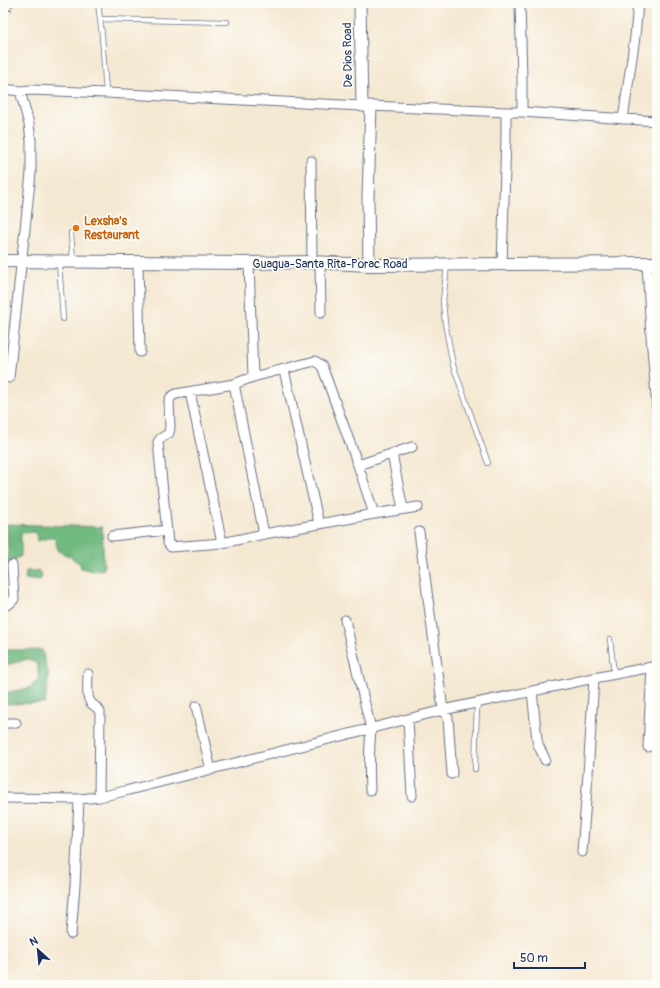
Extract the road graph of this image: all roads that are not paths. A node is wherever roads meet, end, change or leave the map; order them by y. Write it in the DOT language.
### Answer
graph roads {
  1 [pos="98,3"];
  2 [pos="360,3"];
  3 [pos="520,3"];
  4 [pos="638,3"];
  5 [pos="100,18"];
  6 [pos="227,22"];
  7 [pos="3,89"];
  8 [pos="20,91"];
  9 [pos="106,93"];
  10 [pos="367,106"];
  11 [pos="506,112"];
  12 [pos="522,112"];
  13 [pos="623,119"];
  14 [pos="657,121"];
  15 [pos="310,161"];
  16 [pos="71,232"];
  17 [pos="22,261"];
  18 [pos="3,262"];
  19 [pos="59,262"];
  20 [pos="73,262"];
  21 [pos="138,262"];
  22 [pos="316,262"];
  23 [pos="249,263"];
  24 [pos="652,263"];
  25 [pos="448,264"];
  26 [pos="502,264"];
  27 [pos="369,265"];
  28 [pos="321,313"];
  29 [pos="63,319"];
  30 [pos="140,352"];
  31 [pos="655,360"];
  32 [pos="284,370"];
  33 [pos="253,377"];
  34 [pos="9,378"];
  35 [pos="234,384"];
  36 [pos="190,392"];
  37 [pos="657,408"];
  38 [pos="412,447"];
  39 [pos="392,454"];
  40 [pos="488,464"];
  41 [pos="358,465"];
  42 [pos="418,506"];
  43 [pos="403,509"];
  44 [pos="374,514"];
  45 [pos="318,524"];
  46 [pos="167,530"];
  47 [pos="419,532"];
  48 [pos="264,534"];
  49 [pos="112,536"];
  50 [pos="222,543"];
  51 [pos="12,565"];
  52 [pos="3,606"];
  53 [pos="345,620"];
  54 [pos="610,639"];
  55 [pos="654,667"];
  56 [pos="88,674"];
  57 [pos="614,674"];
  58 [pos="594,678"];
  59 [pos="532,691"];
  60 [pos="477,703"];
  61 [pos="196,706"];
  62 [pos="443,710"];
  63 [pos="408,719"];
  64 [pos="3,723"];
  65 [pos="16,723"];
  66 [pos="371,729"];
  67 [pos="648,746"];
  68 [pos="545,760"];
  69 [pos="475,769"];
  70 [pos="211,770"];
  71 [pos="452,774"];
  72 [pos="370,790"];
  73 [pos="412,796"];
  74 [pos="99,797"];
  75 [pos="3,798"];
  76 [pos="78,799"];
  77 [pos="582,852"];
  78 [pos="71,934"];
  1 -- 5 [label="lane"];
  2 -- 10 [label="street, De Dios Road"];
  3 -- 12 [label="street"];
  4 -- 13 [label="street"];
  5 -- 6 [label="lane"];
  5 -- 9 [label="lane"];
  7 -- 8 [label="street"];
  8 -- 9 [label="street"];
  8 -- 17 [label="street"];
  9 -- 10 [label="street"];
  10 -- 11 [label="street"];
  10 -- 27 [label="street, De Dios Road"];
  11 -- 12 [label="street"];
  11 -- 26 [label="street"];
  12 -- 13 [label="street"];
  13 -- 14 [label="street"];
  15 -- 22 [label="street"];
  16 -- 20 [label="lane"];
  17 -- 18 [label="main road, Guagua-Santa Rita-Porac Road"];
  17 -- 19 [label="main road, Guagua-Santa Rita-Porac Road"];
  17 -- 34 [label="street"];
  19 -- 20 [label="main road, Guagua-Santa Rita-Porac Road"];
  19 -- 29 [label="lane"];
  20 -- 21 [label="main road, Guagua-Santa Rita-Porac Road"];
  21 -- 23 [label="main road, Guagua-Santa Rita-Porac Road"];
  21 -- 30 [label="street"];
  22 -- 23 [label="main road, Guagua-Santa Rita-Porac Road"];
  22 -- 27 [label="main road, Guagua-Santa Rita-Porac Road"];
  22 -- 28 [label="street"];
  23 -- 33 [label="street"];
  24 -- 26 [label="main road, Guagua-Santa Rita-Porac Road"];
  24 -- 31 [label="street"];
  25 -- 26 [label="main road, Guagua-Santa Rita-Porac Road"];
  25 -- 27 [label="main road, Guagua-Santa Rita-Porac Road"];
  25 -- 40 [label="lane"];
  31 -- 37 [label="street"];
  32 -- 33 [label="street"];
  32 -- 41 [label="street"];
  32 -- 45 [label="street"];
  33 -- 35 [label="street"];
  35 -- 36 [label="street"];
  35 -- 48 [label="street"];
  36 -- 46 [label="street"];
  36 -- 50 [label="street"];
  38 -- 39 [label="street"];
  39 -- 41 [label="street"];
  39 -- 43 [label="street"];
  41 -- 44 [label="street"];
  42 -- 43 [label="street"];
  43 -- 44 [label="street"];
  44 -- 45 [label="street"];
  45 -- 48 [label="street"];
  46 -- 49 [label="street"];
  46 -- 50 [label="street"];
  47 -- 62 [label="street"];
  48 -- 50 [label="street"];
  51 -- 52 [label="street"];
  53 -- 66 [label="street"];
  54 -- 57 [label="lane"];
  55 -- 57 [label="street"];
  55 -- 67 [label="street"];
  56 -- 74 [label="street"];
  57 -- 58 [label="street"];
  58 -- 59 [label="street"];
  58 -- 77 [label="street"];
  59 -- 60 [label="street"];
  59 -- 68 [label="street"];
  60 -- 62 [label="street"];
  60 -- 69 [label="lane"];
  61 -- 70 [label="street"];
  62 -- 63 [label="street"];
  62 -- 71 [label="street"];
  63 -- 66 [label="street"];
  63 -- 73 [label="street"];
  64 -- 65 [label="street"];
  66 -- 70 [label="street"];
  66 -- 72 [label="street"];
  70 -- 74 [label="street"];
  74 -- 76 [label="street"];
  75 -- 76 [label="street"];
  76 -- 78 [label="street"];
}
